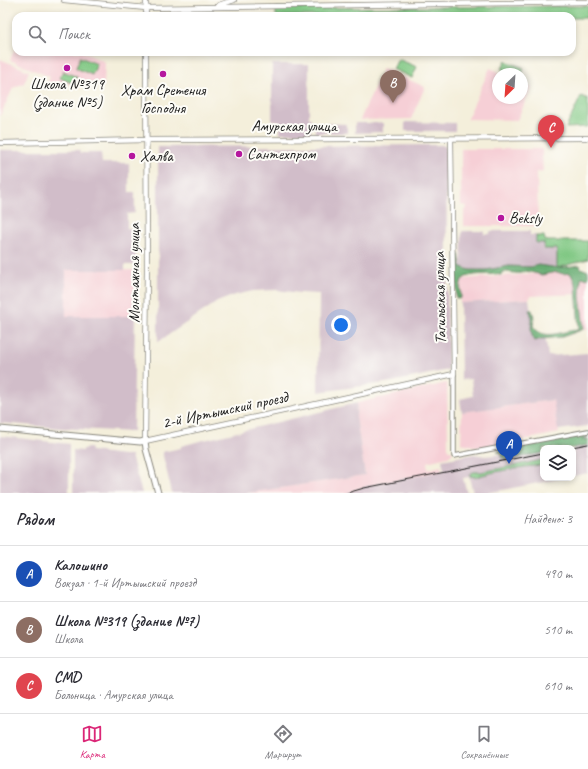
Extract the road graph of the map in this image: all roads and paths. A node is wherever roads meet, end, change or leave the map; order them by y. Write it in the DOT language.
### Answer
graph roads {
  1 [pos="64,0"];
  2 [pos="146,0"];
  3 [pos="234,0"];
  4 [pos="497,0"];
  5 [pos="588,2"];
  6 [pos="513,3"];
  7 [pos="216,6"];
  8 [pos="146,8"];
  9 [pos="146,12"];
  10 [pos="146,56"];
  11 [pos="588,138"];
  12 [pos="451,139"];
  13 [pos="147,140"];
  14 [pos="0,143"];
  15 [pos="454,374"];
  16 [pos="0,429"];
  17 [pos="588,431"];
  18 [pos="146,441"];
  19 [pos="158,493"];
  1 -- 8 [label="street"];
  2 -- 8 [label="street"];
  3 -- 7 [label="street"];
  4 -- 6 [label="street"];
  5 -- 6 [label="street"];
  6 -- 7 [label="street"];
  7 -- 8 [label="street"];
  8 -- 9 [label="street"];
  10 -- 13 [label="street, Монтажная улица"];
  11 -- 12 [label="street, Амурская улица"];
  12 -- 13 [label="street, Амурская улица"];
  12 -- 15 [label="street, Тагильская улица"];
  13 -- 14 [label="street, Амурская улица"];
  13 -- 18 [label="street, Монтажная улица"];
  15 -- 17 [label="street, Тагильская улица"];
  15 -- 18 [label="street, 2-й Иртышский проезд"];
  16 -- 18 [label="main road, 2-й Иртышский проезд"];
  18 -- 19 [label="main road, Монтажная улица"];
}
